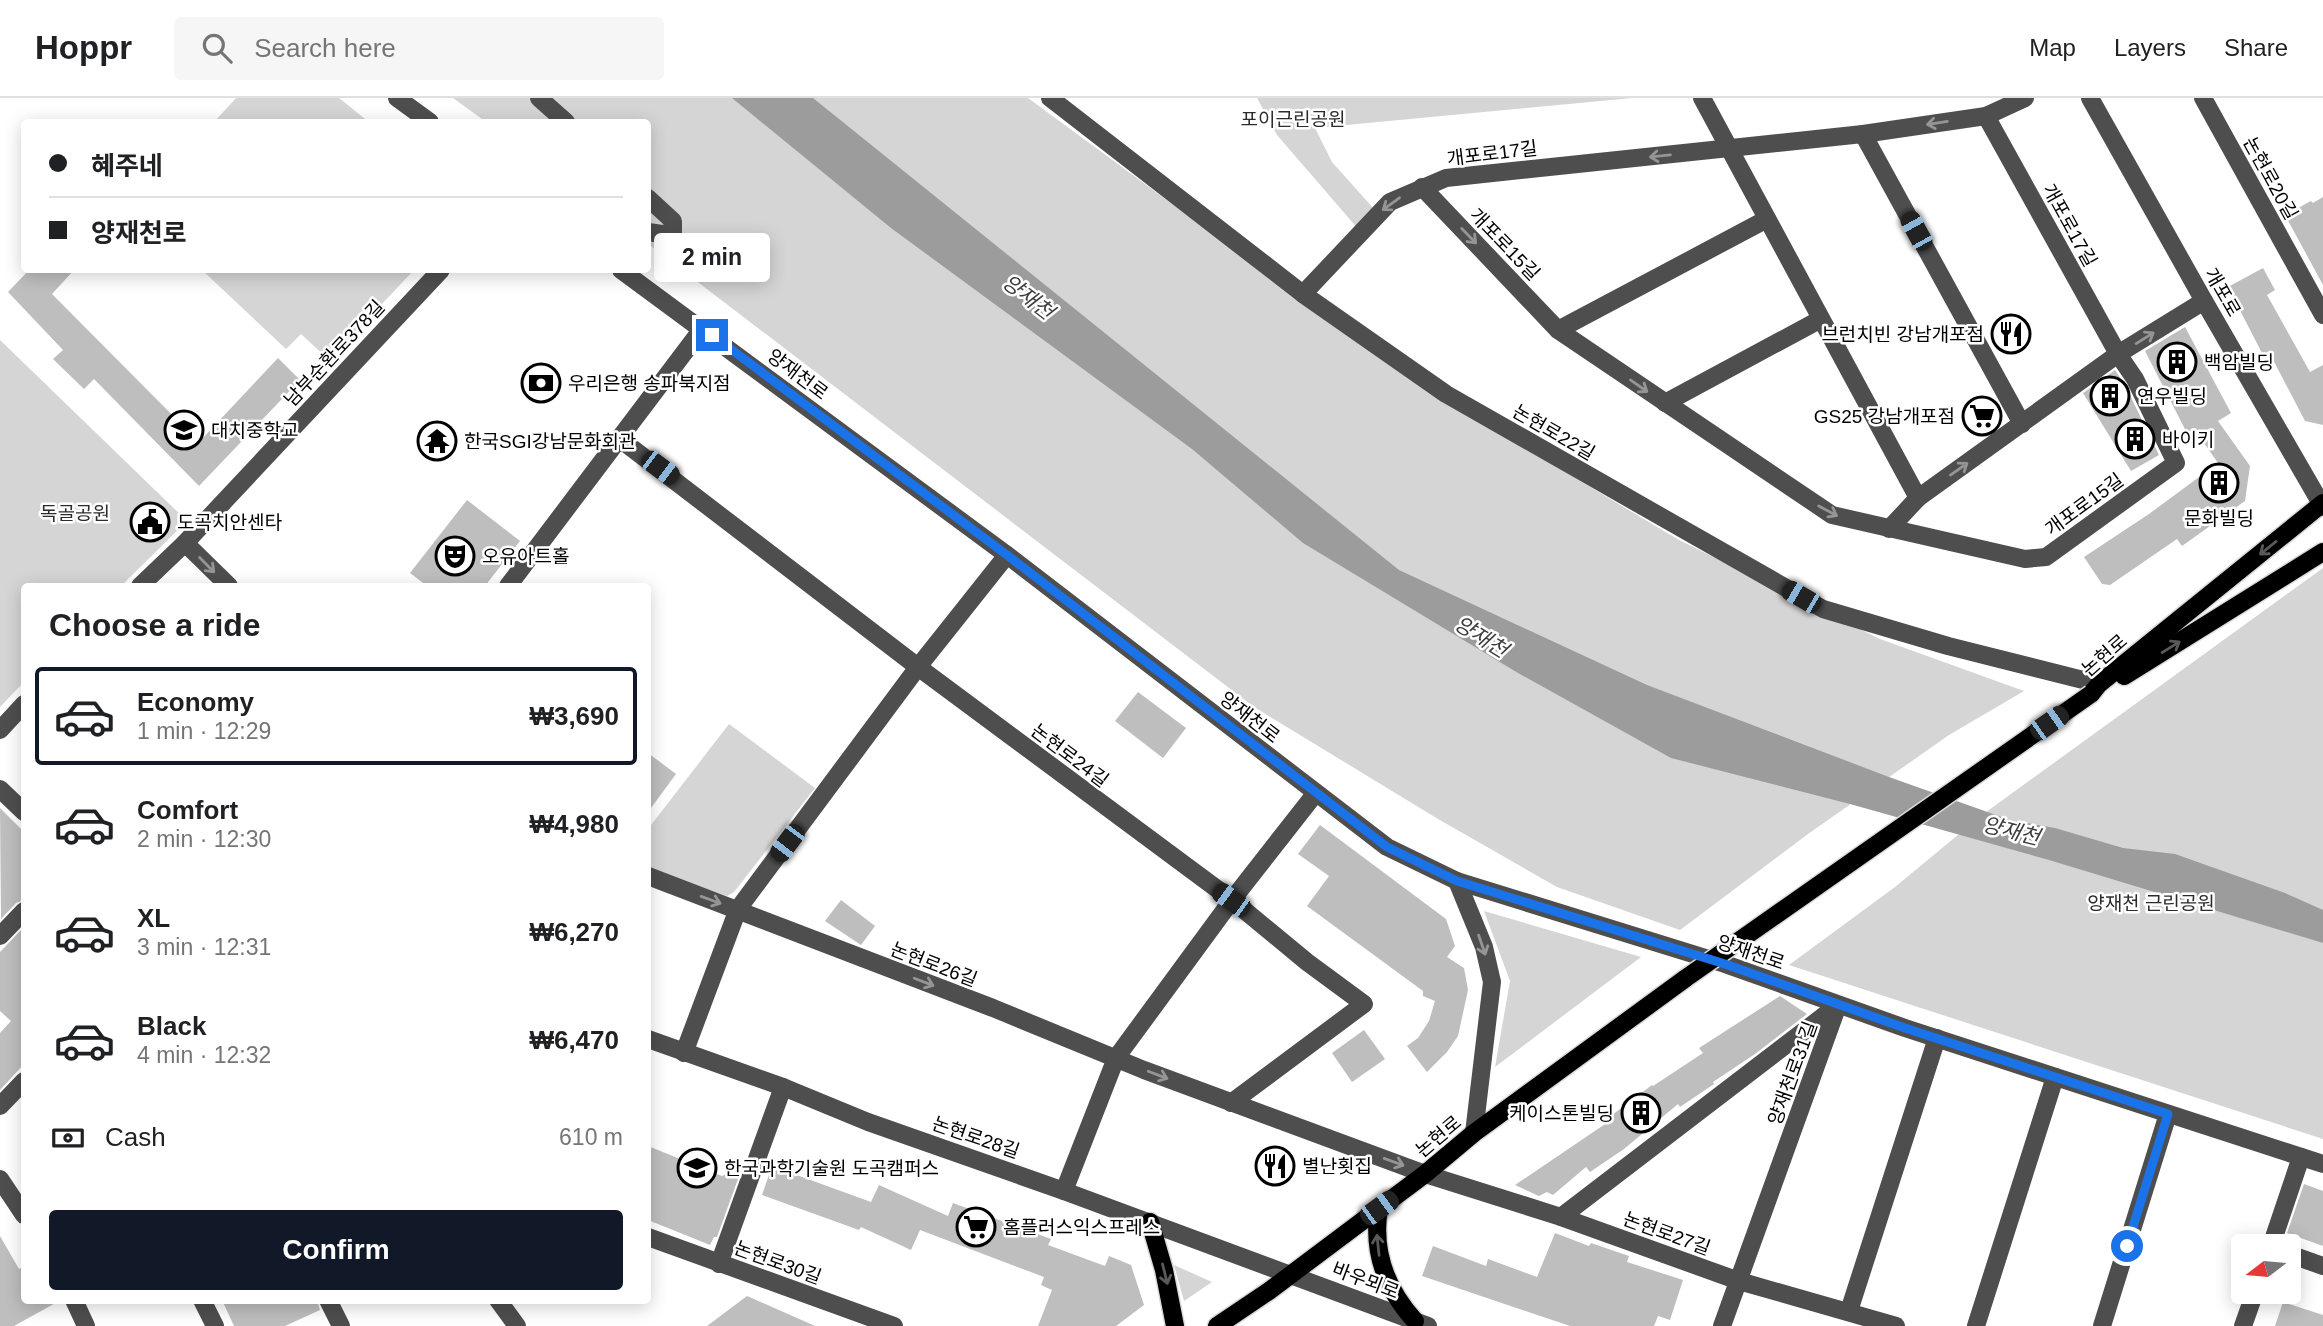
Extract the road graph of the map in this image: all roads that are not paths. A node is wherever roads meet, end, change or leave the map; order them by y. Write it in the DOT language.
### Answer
graph roads {
  1 [pos="397,98"];
  2 [pos="539,98"];
  3 [pos="1050,98"];
  4 [pos="1702,98"];
  5 [pos="2025,98"];
  6 [pos="2090,98"];
  7 [pos="2203,98"];
  8 [pos="1986,116"];
  9 [pos="426,119"];
  10 [pos="563,119"];
  11 [pos="1863,134"];
  12 [pos="1728,148"];
  13 [pos="1422,187"];
  14 [pos="651,201"];
  15 [pos="1767,219"];
  16 [pos="651,232"];
  17 [pos="438,273"];
  18 [pos="625,273"];
  19 [pos="1303,294"];
  20 [pos="2204,301"];
  21 [pos="2323,315"];
  22 [pos="1821,319"];
  23 [pos="702,329"];
  24 [pos="1558,330"];
  25 [pos="2118,354"];
  26 [pos="1665,403"];
  27 [pos="2022,425"];
  28 [pos="620,439"];
  29 [pos="1918,498"];
  30 [pos="2322,505"];
  31 [pos="1889,529"];
  32 [pos="185,543"];
  33 [pos="2323,552"];
  34 [pos="1007,555"];
  35 [pos="143,583"];
  36 [pos="226,583"];
  37 [pos="511,583"];
  38 [pos="918,667"];
  39 [pos="2095,689"];
  40 [pos="21,707"];
  41 [pos="0,730"];
  42 [pos="0,789"];
  43 [pos="1315,794"];
  44 [pos="21,809"];
  45 [pos="651,877"];
  46 [pos="1457,881"];
  47 [pos="1231,900"];
  48 [pos="738,909"];
  49 [pos="21,914"];
  50 [pos="0,936"];
  51 [pos="1839,1005"];
  52 [pos="1937,1038"];
  53 [pos="651,1040"];
  54 [pos="684,1053"];
  55 [pos="1116,1058"];
  56 [pos="2055,1077"];
  57 [pos="21,1084"];
  58 [pos="783,1087"];
  59 [pos="1231,1103"];
  60 [pos="0,1106"];
  61 [pos="2168,1114"];
  62 [pos="1474,1133"];
  63 [pos="2301,1157"];
  64 [pos="2323,1164"];
  65 [pos="1425,1174"];
  66 [pos="0,1179"];
  67 [pos="1064,1191"];
  68 [pos="1379,1208"];
  69 [pos="21,1210"];
  70 [pos="1560,1217"];
  71 [pos="1150,1222"];
  72 [pos="2275,1234"];
  73 [pos="651,1238"];
  74 [pos="2301,1258"];
  75 [pos="719,1264"];
  76 [pos="2323,1266"];
  77 [pos="1290,1274"];
  78 [pos="1739,1281"];
  79 [pos="76,1304"];
  80 [pos="204,1304"];
  81 [pos="330,1304"];
  82 [pos="501,1304"];
  83 [pos="2251,1304"];
  84 [pos="1849,1311"];
  85 [pos="867,1322"];
  86 [pos="1421,1324"];
  87 [pos="86,1326"];
  88 [pos="215,1326"];
  89 [pos="341,1326"];
  90 [pos="517,1326"];
  91 [pos="894,1326"];
  92 [pos="1175,1326"];
  93 [pos="1217,1326"];
  94 [pos="1722,1326"];
  95 [pos="1896,1326"];
  96 [pos="1976,1326"];
  97 [pos="2102,1326"];
  98 [pos="2243,1326"];
  1 -- 9 [label="street"];
  2 -- 10 [label="street"];
  3 -- 19 [label="street, 논현로22길"];
  4 -- 12 [label="street"];
  5 -- 8 [label="street, 개포로17길"];
  6 -- 20 [label="street, 개포로"];
  7 -- 21 [label="street, 논현로20길"];
  8 -- 11 [label="street, 개포로17길, one-way"];
  8 -- 25 [label="street, 개포로17길"];
  11 -- 12 [label="street, 개포로17길"];
  11 -- 27 [label="street"];
  12 -- 13 [label="street, 개포로17길, one-way"];
  12 -- 15 [label="street"];
  13 -- 19 [label="street, 개포로17길, one-way"];
  13 -- 24 [label="street, 개포로15길, one-way"];
  14 -- 16 [label="street"];
  15 -- 22 [label="street"];
  15 -- 24 [label="street"];
  17 -- 32 [label="street, 남부순환로378길"];
  18 -- 23 [label="street, 양재천로"];
  19 -- 39 [label="street, 논현로22길"];
  25 -- 20 [label="street, one-way"];
  20 -- 30 [label="street, 개포로"];
  22 -- 26 [label="street"];
  22 -- 29 [label="street"];
  23 -- 28 [label="street"];
  23 -- 34 [label="street, 양재천로"];
  24 -- 26 [label="street, 개포로15길, one-way"];
  25 -- 27 [label="street"];
  25 -- 31 [label="street, 개포로15길"];
  26 -- 31 [label="street, 개포로15길, one-way"];
  29 -- 27 [label="street, one-way"];
  28 -- 37 [label="street"];
  28 -- 38 [label="street, 논현로24길"];
  29 -- 31 [label="street"];
  30 -- 39 [label="main road, 논현로, one-way"];
  32 -- 35 [label="street, 남부순환로378길"];
  32 -- 36 [label="street, one-way"];
  39 -- 33 [label="main road, 논현로, one-way"];
  34 -- 38 [label="street"];
  34 -- 43 [label="street, 양재천로"];
  38 -- 47 [label="street, 논현로24길"];
  38 -- 48 [label="street"];
  39 -- 62 [label="main road, 논현로, bridge"];
  40 -- 41 [label="street"];
  42 -- 44 [label="street"];
  43 -- 46 [label="street, 양재천로"];
  43 -- 47 [label="street"];
  45 -- 48 [label="street, 논현로26길, one-way"];
  46 -- 51 [label="street, 양재천로"];
  46 -- 62 [label="street, one-way"];
  47 -- 55 [label="street"];
  47 -- 59 [label="street, 논현로24길"];
  48 -- 54 [label="street"];
  48 -- 55 [label="street, 논현로26길, one-way"];
  49 -- 50 [label="street"];
  51 -- 52 [label="street, 양재천로"];
  51 -- 70 [label="street, 양재천로31길"];
  51 -- 78 [label="street, 양재천로31길"];
  52 -- 56 [label="street, 양재천로"];
  52 -- 84 [label="street"];
  53 -- 54 [label="street, 논현로28길"];
  54 -- 58 [label="street, 논현로28길"];
  55 -- 59 [label="street, 논현로26길, one-way"];
  55 -- 67 [label="street"];
  56 -- 61 [label="street, 양재천로"];
  56 -- 96 [label="street"];
  57 -- 60 [label="street"];
  58 -- 67 [label="street, 논현로28길"];
  58 -- 75 [label="street"];
  59 -- 65 [label="street, 논현로26길, one-way"];
  61 -- 63 [label="street, 양재천로"];
  61 -- 97 [label="street"];
  62 -- 65 [label="main road, 논현로"];
  63 -- 64 [label="street, 양재천로"];
  63 -- 72 [label="street"];
  65 -- 68 [label="main road, 논현로"];
  65 -- 70 [label="street, 논현로27길"];
  66 -- 69 [label="street"];
  67 -- 71 [label="street, 논현로28길"];
  68 -- 77 [label="main road, 논현로"];
  86 -- 68 [label="main road, one-way"];
  70 -- 78 [label="street, 논현로27길"];
  71 -- 77 [label="street, 논현로28길"];
  71 -- 92 [label="main road, one-way"];
  73 -- 75 [label="street, 논현로30길"];
  74 -- 76 [label="street"];
  75 -- 85 [label="street, 논현로30길"];
  77 -- 86 [label="street, 바우뫼로"];
  77 -- 93 [label="main road, 논현로"];
  78 -- 84 [label="street, 논현로27길"];
  78 -- 94 [label="street, 양재천로31길"];
  79 -- 87 [label="street"];
  80 -- 88 [label="street"];
  81 -- 89 [label="street"];
  82 -- 90 [label="street"];
  83 -- 98 [label="street"];
  84 -- 95 [label="street, 논현로27길"];
  85 -- 91 [label="street, 논현로30길"];
}
